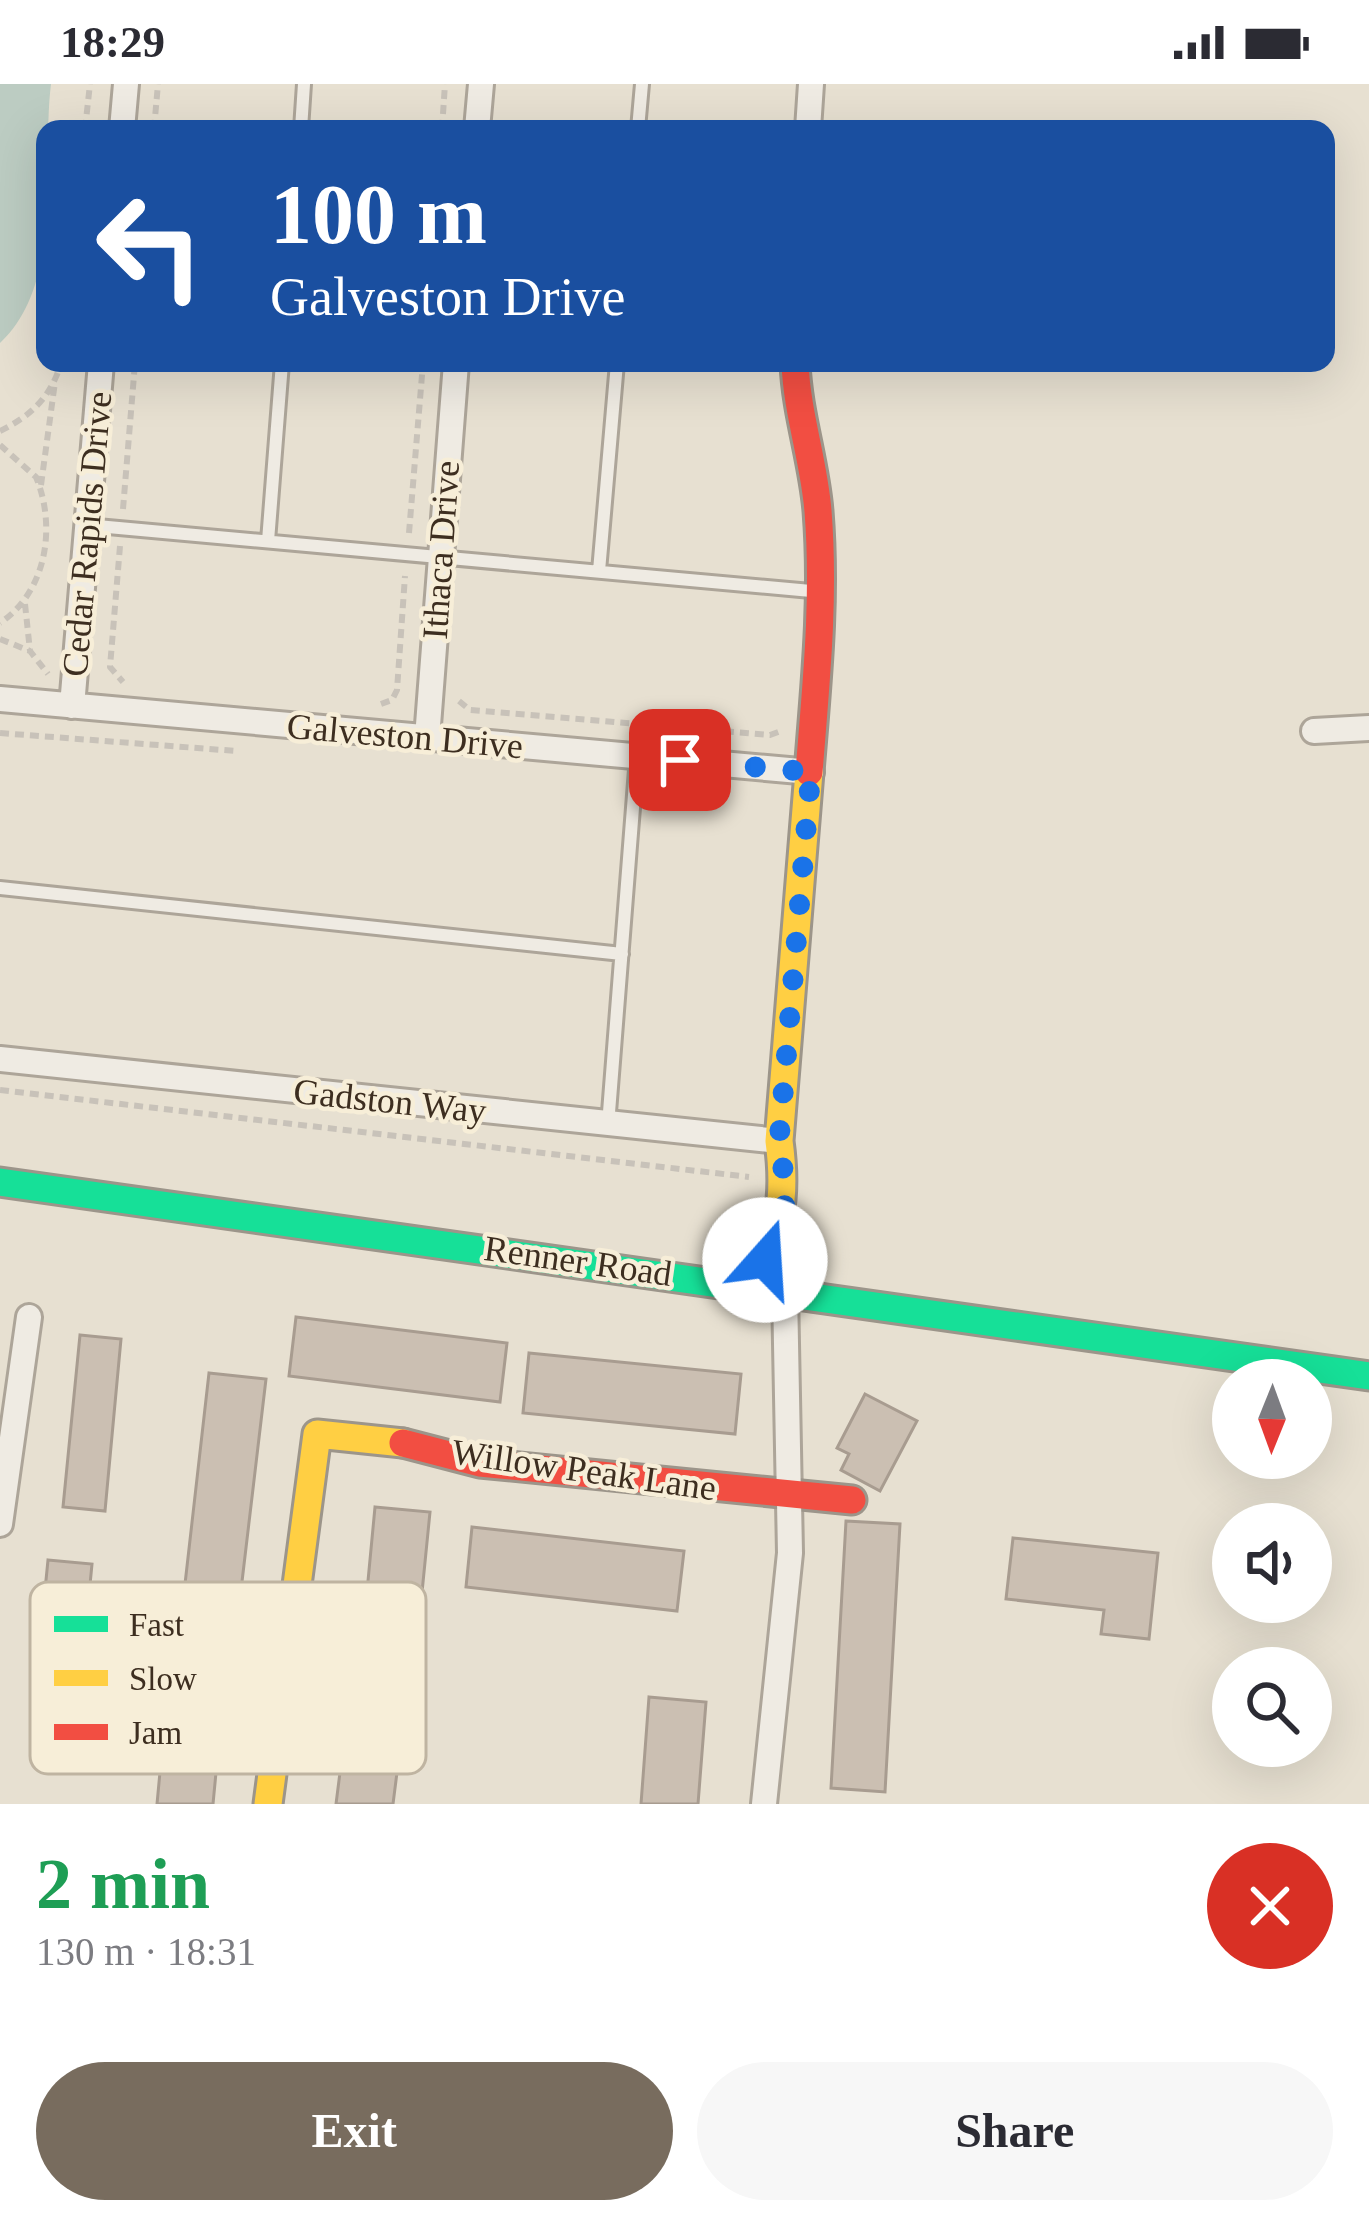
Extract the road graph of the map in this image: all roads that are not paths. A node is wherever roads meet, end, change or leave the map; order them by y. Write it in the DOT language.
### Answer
graph roads {
  1 [pos="126,84"];
  2 [pos="304,84"];
  3 [pos="481,84"];
  4 [pos="642,84"];
  5 [pos="811,84"];
  6 [pos="123,120"];
  7 [pos="302,120"];
  8 [pos="478,120"];
  9 [pos="639,120"];
  10 [pos="809,120"];
  11 [pos="100,372"];
  12 [pos="281,372"];
  13 [pos="455,372"];
  14 [pos="616,372"];
  15 [pos="795,372"];
  16 [pos="86,525"];
  17 [pos="268,541"];
  18 [pos="439,556"];
  19 [pos="599,571"];
  20 [pos="823,592"];
  21 [pos="0,699"];
  22 [pos="72,706"];
  23 [pos="1369,728"];
  24 [pos="1314,731"];
  25 [pos="427,738"];
  26 [pos="637,757"];
  27 [pos="811,772"];
  28 [pos="0,887"];
  29 [pos="622,954"];
  30 [pos="0,1059"];
  31 [pos="608,1125"];
  32 [pos="779,1141"];
  33 [pos="0,1182"];
  34 [pos="782,1234"];
  35 [pos="747,1286"];
  36 [pos="785,1291"];
  37 [pos="815,1297"];
  38 [pos="29,1318"];
  39 [pos="1369,1376"];
  40 [pos="9,1393"];
  41 [pos="785,1497"];
  42 [pos="852,1500"];
  43 [pos="0,1524"];
  44 [pos="297,1582"];
  45 [pos="272,1774"];
  46 [pos="268,1804"];
  47 [pos="764,1804"];
  1 -- 6 [label="street"];
  2 -- 7 [label="lane"];
  3 -- 8 [label="street"];
  4 -- 9 [label="lane"];
  5 -- 10 [label="street"];
  11 -- 16 [label="street, Cedar Rapids Drive"];
  12 -- 17 [label="lane"];
  13 -- 18 [label="street, Ithaca Drive"];
  14 -- 19 [label="lane"];
  15 -- 20 [label="street"];
  16 -- 17 [label="lane"];
  16 -- 22 [label="street, Cedar Rapids Drive"];
  17 -- 18 [label="lane"];
  18 -- 19 [label="lane"];
  18 -- 25 [label="street, Ithaca Drive"];
  19 -- 20 [label="lane"];
  20 -- 27 [label="street"];
  21 -- 22 [label="street, Galveston Drive"];
  22 -- 25 [label="street, Galveston Drive"];
  23 -- 24 [label="street"];
  25 -- 26 [label="street, Galveston Drive"];
  26 -- 27 [label="street, Galveston Drive"];
  26 -- 29 [label="lane"];
  27 -- 32 [label="street"];
  28 -- 29 [label="lane"];
  29 -- 31 [label="lane"];
  30 -- 31 [label="street, Gadston Way"];
  31 -- 32 [label="street, Gadston Way"];
  32 -- 34 [label="street"];
  33 -- 35 [label="street, Renner Road"];
  34 -- 35 [label="street"];
  34 -- 37 [label="street"];
  35 -- 36 [label="street, Renner Road"];
  36 -- 37 [label="street, Renner Road"];
  36 -- 41 [label="street"];
  37 -- 39 [label="street, Renner Road"];
  38 -- 40 [label="street"];
  40 -- 43 [label="street"];
  41 -- 42 [label="street, Willow Peak Lane"];
  41 -- 44 [label="street, Willow Peak Lane"];
  41 -- 47 [label="street"];
  45 -- 46 [label="street, Willow Peak Lane"];
}
